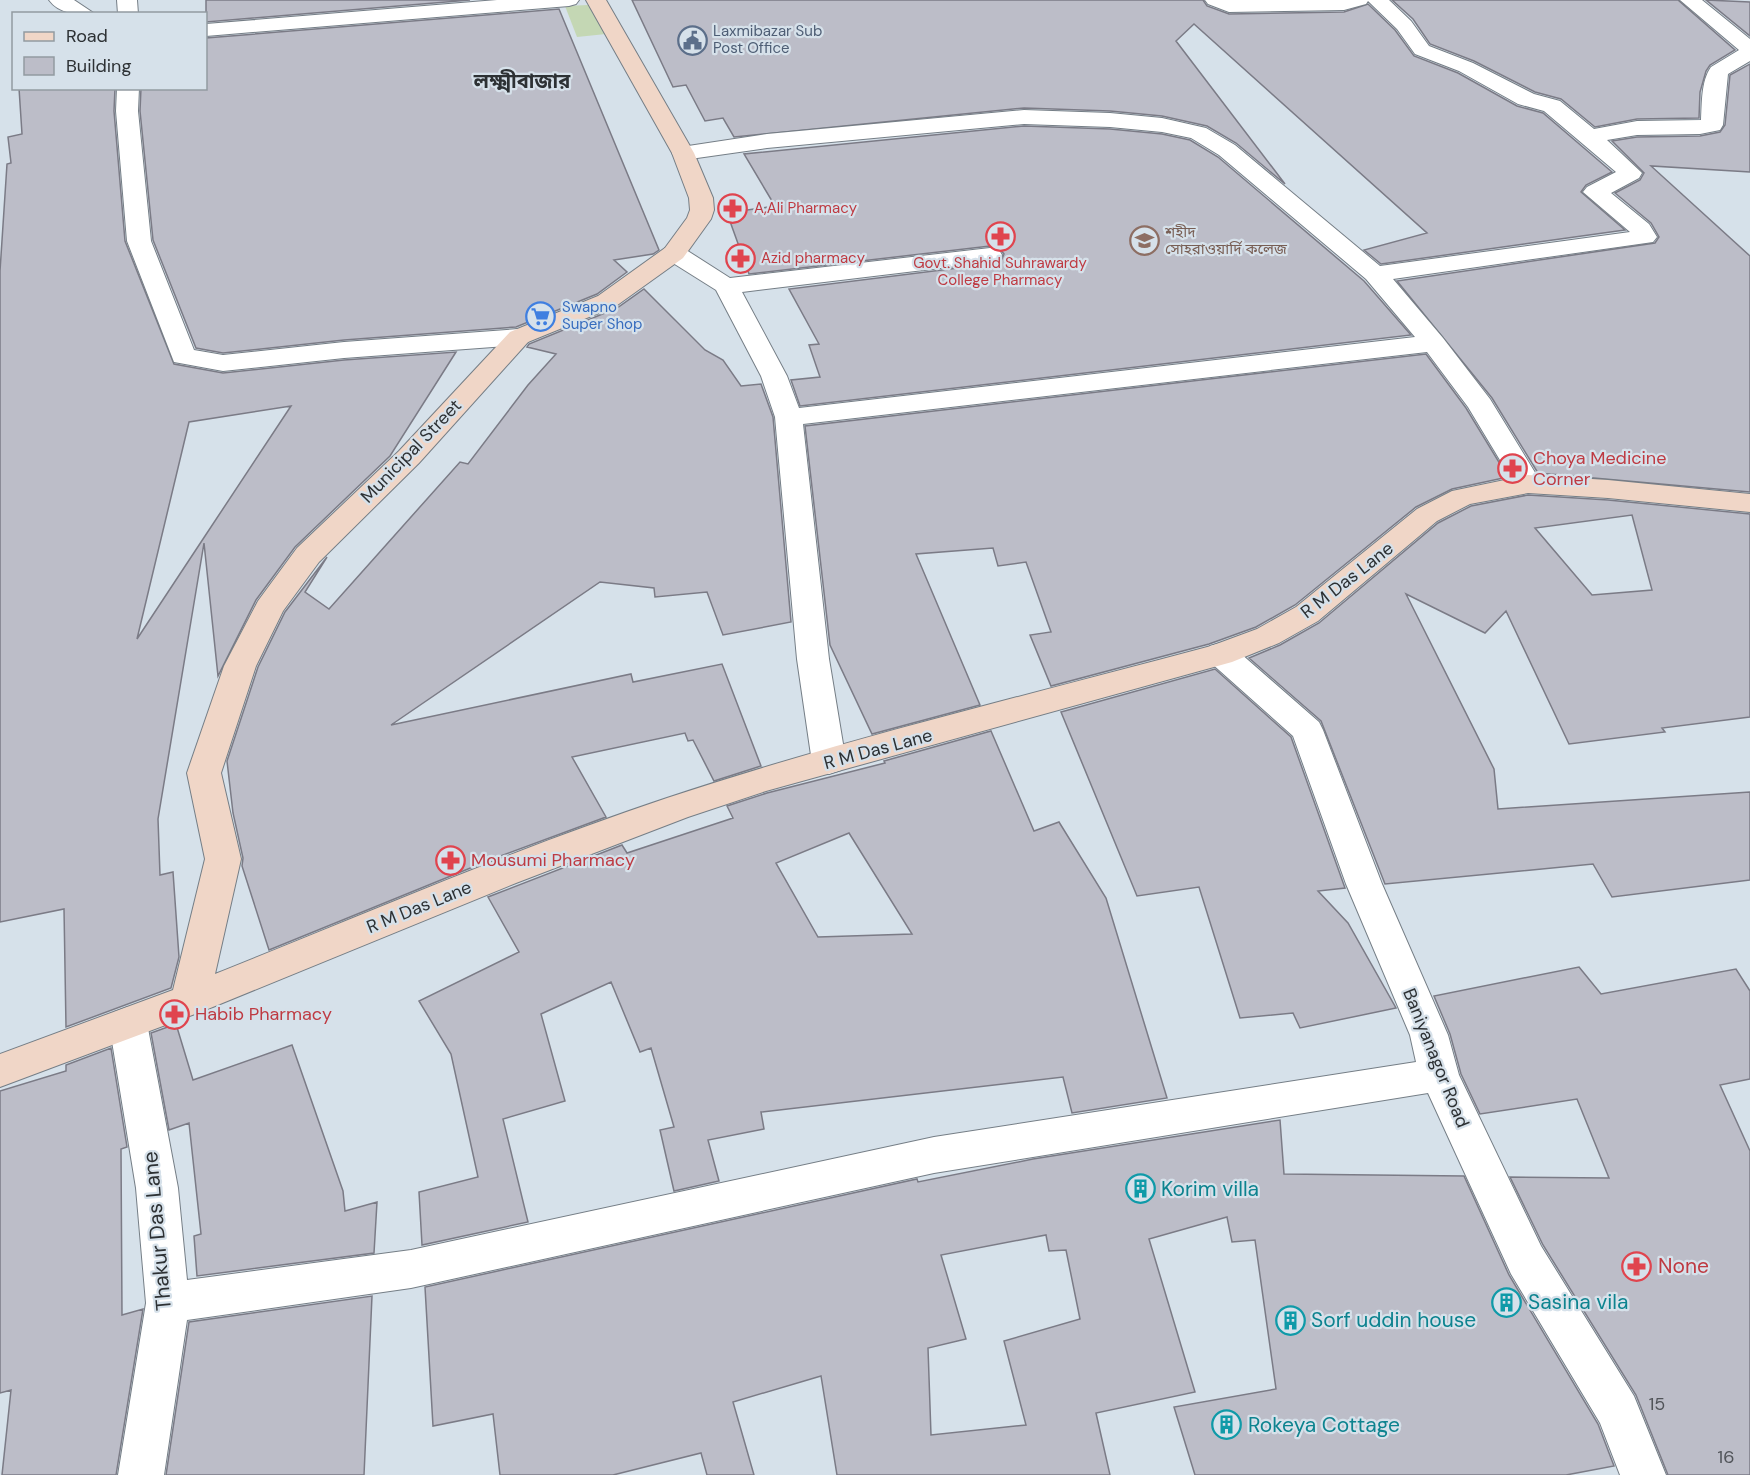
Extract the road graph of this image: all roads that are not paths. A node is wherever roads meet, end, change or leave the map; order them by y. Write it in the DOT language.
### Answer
graph roads {
  1 [pos="58,0"];
  2 [pos="569,0"];
  3 [pos="596,0"];
  4 [pos="1215,0"];
  5 [pos="1359,0"];
  6 [pos="1377,0"];
  7 [pos="1690,0"];
  8 [pos="81,12"];
  9 [pos="207,30"];
  10 [pos="1750,51"];
  11 [pos="128,90"];
  12 [pos="1590,136"];
  13 [pos="683,153"];
  14 [pos="674,253"];
  15 [pos="990,255"];
  16 [pos="1375,274"];
  17 [pos="726,286"];
  18 [pos="519,337"];
  19 [pos="1434,343"];
  20 [pos="789,417"];
  21 [pos="1528,484"];
  22 [pos="1750,503"];
  23 [pos="1221,654"];
  24 [pos="829,762"];
  25 [pos="190,1000"];
  26 [pos="128,1023"];
  27 [pos="0,1071"];
  28 [pos="1440,1075"];
  29 [pos="168,1304"];
  30 [pos="141,1475"];
  31 [pos="1643,1475"];
  1 -- 8 [label="street"];
  2 -- 9 [label="street"];
  3 -- 13 [label="street, Municipal Street"];
  4 -- 5 [label="street"];
  6 -- 12 [label="street"];
  7 -- 10 [label="street"];
  10 -- 12 [label="street"];
  11 -- 18 [label="street"];
  12 -- 16 [label="street"];
  13 -- 14 [label="street, Municipal Street"];
  13 -- 16 [label="street"];
  14 -- 17 [label="street"];
  14 -- 18 [label="street, Municipal Street"];
  15 -- 17 [label="street"];
  16 -- 19 [label="street"];
  17 -- 20 [label="street"];
  18 -- 25 [label="street, Municipal Street"];
  19 -- 20 [label="street"];
  19 -- 21 [label="street"];
  20 -- 24 [label="street"];
  21 -- 22 [label="street, R M Das Lane"];
  21 -- 23 [label="street, R M Das Lane"];
  23 -- 24 [label="street, R M Das Lane"];
  23 -- 28 [label="street, Baniyanagor Road"];
  24 -- 25 [label="street, R M Das Lane"];
  25 -- 26 [label="street, R M Das Lane"];
  26 -- 27 [label="street, R M Das Lane"];
  26 -- 29 [label="street, Thakur Das Lane"];
  28 -- 29 [label="street"];
  28 -- 31 [label="street, Baniyanagor Road"];
  29 -- 30 [label="street, Thakur Das Lane"];
}
